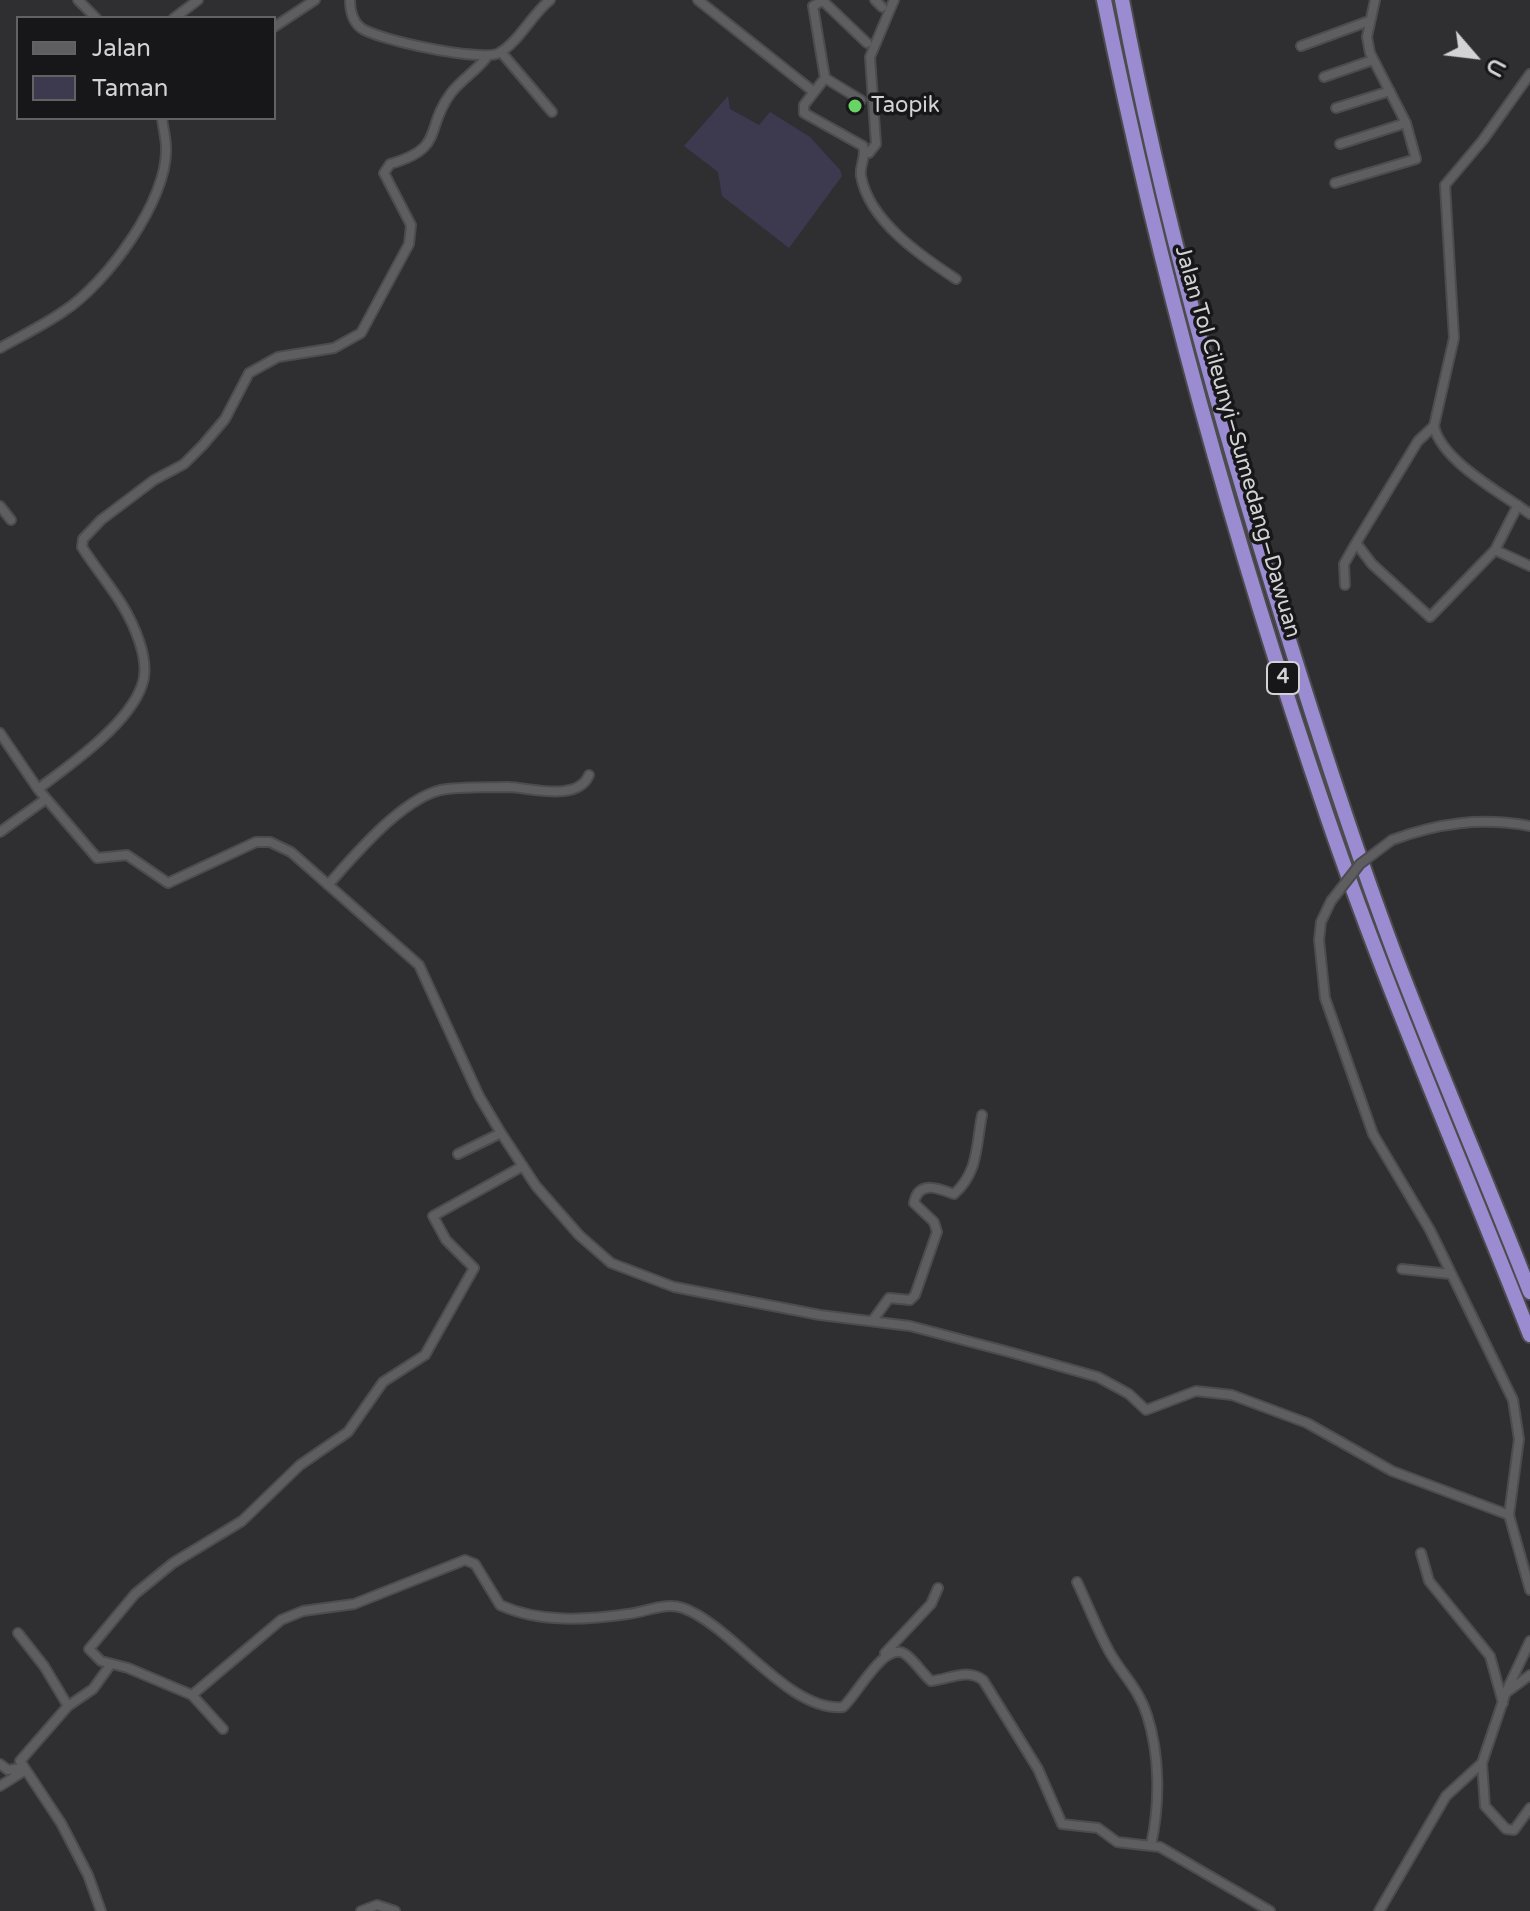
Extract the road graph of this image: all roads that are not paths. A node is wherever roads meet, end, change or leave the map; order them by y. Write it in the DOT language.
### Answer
graph roads {
  1 [pos="78,0"];
  2 [pos="198,0"];
  3 [pos="315,0"];
  4 [pos="349,0"];
  5 [pos="550,0"];
  6 [pos="698,0"];
  7 [pos="824,0"];
  8 [pos="894,0"];
  9 [pos="1104,0"];
  10 [pos="1122,0"];
  11 [pos="1375,0"];
  12 [pos="812,3"];
  13 [pos="94,16"];
  14 [pos="178,16"];
  15 [pos="1369,21"];
  16 [pos="276,26"];
  17 [pos="867,43"];
  18 [pos="1301,46"];
  19 [pos="501,52"];
  20 [pos="486,58"];
  21 [pos="1373,60"];
  22 [pos="1530,74"];
  23 [pos="1324,77"];
  24 [pos="825,78"];
  25 [pos="1390,91"];
  26 [pos="814,92"];
  27 [pos="861,100"];
  28 [pos="1336,108"];
  29 [pos="552,112"];
  30 [pos="162,120"];
  31 [pos="1406,123"];
  32 [pos="1340,144"];
  33 [pos="865,151"];
  34 [pos="1335,183"];
  35 [pos="956,279"];
  36 [pos="0,348"];
  37 [pos="1434,426"];
  38 [pos="1518,505"];
  39 [pos="0,506"];
  40 [pos="1530,514"];
  41 [pos="11,520"];
  42 [pos="1356,543"];
  43 [pos="1495,550"];
  44 [pos="1530,566"];
  45 [pos="1345,585"];
  46 [pos="0,733"];
  47 [pos="589,775"];
  48 [pos="38,789"];
  49 [pos="46,799"];
  50 [pos="1530,826"];
  51 [pos="0,832"];
  52 [pos="328,885"];
  53 [pos="982,1115"];
  54 [pos="501,1133"];
  55 [pos="458,1154"];
  56 [pos="523,1166"];
  57 [pos="1402,1269"];
  58 [pos="1450,1274"];
  59 [pos="1530,1292"];
  60 [pos="873,1320"];
  61 [pos="1530,1335"];
  62 [pos="1509,1515"];
  63 [pos="1421,1553"];
  64 [pos="1077,1582"];
  65 [pos="938,1588"];
  66 [pos="1530,1590"];
  67 [pos="18,1633"];
  68 [pos="1530,1641"];
  69 [pos="885,1654"];
  70 [pos="111,1664"];
  71 [pos="1530,1675"];
  72 [pos="1506,1692"];
  73 [pos="192,1695"];
  74 [pos="1503,1703"];
  75 [pos="68,1706"];
  76 [pos="223,1729"];
  77 [pos="1482,1763"];
  78 [pos="0,1764"];
  79 [pos="23,1769"];
  80 [pos="0,1786"];
  81 [pos="1530,1808"];
  82 [pos="1151,1845"];
  83 [pos="101,1911"];
  84 [pos="361,1911"];
  85 [pos="395,1911"];
  86 [pos="1270,1911"];
  87 [pos="1379,1911"];
  1 -- 13 [label="street"];
  2 -- 14 [label="street"];
  3 -- 16 [label="street"];
  4 -- 20 [label="street"];
  5 -- 19 [label="street"];
  6 -- 26 [label="street"];
  7 -- 12 [label="street"];
  7 -- 17 [label="street"];
  8 -- 33 [label="street"];
  9 -- 61 [label="highway, Jalan Tol Cileunyi–Sumedang–Dawuan / 4"];
  10 -- 59 [label="highway, Jalan Tol Cileunyi–Sumedang–Dawuan / 4"];
  11 -- 15 [label="street"];
  12 -- 24 [label="street"];
  15 -- 18 [label="street"];
  15 -- 21 [label="street"];
  19 -- 20 [label="street"];
  19 -- 29 [label="street"];
  20 -- 48 [label="street"];
  21 -- 23 [label="street"];
  21 -- 25 [label="street"];
  22 -- 37 [label="street"];
  24 -- 26 [label="street"];
  24 -- 27 [label="street"];
  25 -- 28 [label="street"];
  25 -- 31 [label="street"];
  26 -- 33 [label="street"];
  30 -- 36 [label="street"];
  31 -- 32 [label="street"];
  31 -- 34 [label="street"];
  33 -- 35 [label="street"];
  37 -- 38 [label="street"];
  37 -- 42 [label="street"];
  38 -- 40 [label="street"];
  38 -- 43 [label="street"];
  39 -- 41 [label="street"];
  42 -- 43 [label="street"];
  42 -- 45 [label="street"];
  43 -- 44 [label="street"];
  46 -- 48 [label="street"];
  47 -- 52 [label="street"];
  48 -- 49 [label="street"];
  49 -- 51 [label="street"];
  49 -- 52 [label="street"];
  50 -- 58 [label="street, bridge"];
  52 -- 54 [label="street"];
  53 -- 60 [label="street"];
  54 -- 55 [label="street"];
  54 -- 56 [label="street"];
  56 -- 60 [label="street"];
  56 -- 70 [label="street"];
  57 -- 58 [label="street"];
  58 -- 62 [label="street"];
  60 -- 62 [label="street"];
  62 -- 66 [label="street"];
  63 -- 74 [label="street"];
  64 -- 82 [label="street"];
  65 -- 69 [label="street"];
  67 -- 75 [label="street"];
  68 -- 72 [label="street"];
  69 -- 73 [label="street"];
  69 -- 82 [label="street"];
  70 -- 73 [label="street"];
  70 -- 75 [label="street"];
  71 -- 72 [label="street"];
  72 -- 74 [label="street"];
  73 -- 76 [label="street"];
  74 -- 77 [label="street"];
  75 -- 79 [label="street"];
  77 -- 81 [label="street"];
  77 -- 87 [label="street"];
  78 -- 79 [label="street"];
  79 -- 80 [label="street"];
  79 -- 83 [label="street"];
  82 -- 86 [label="street"];
  84 -- 85 [label="street"];
}
